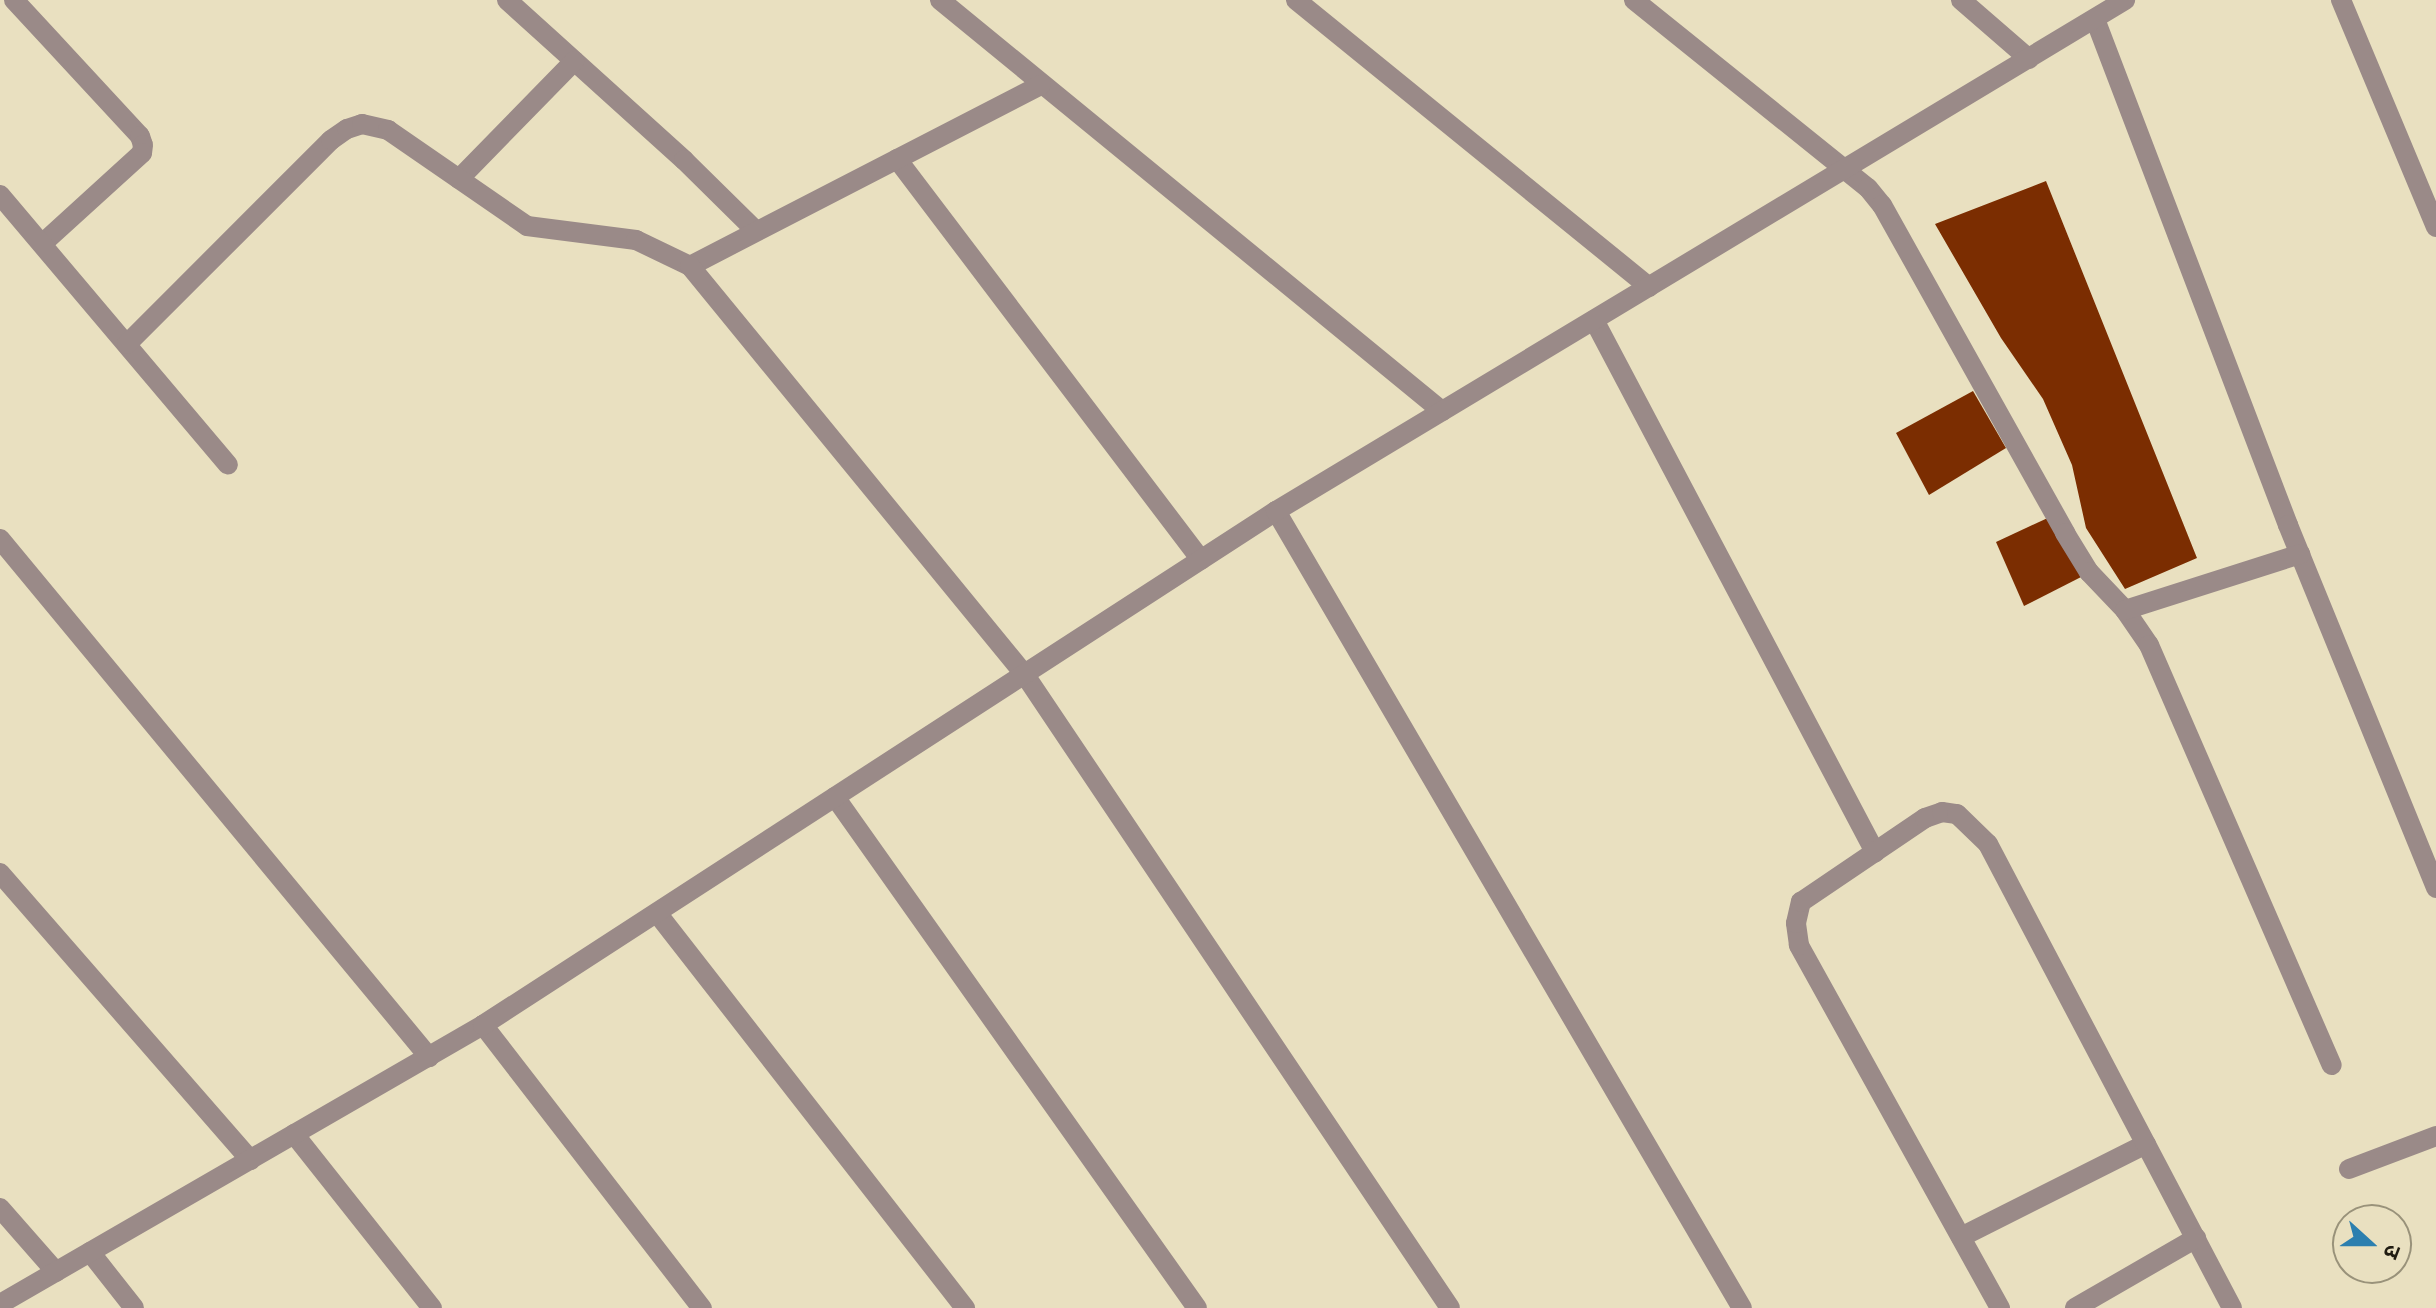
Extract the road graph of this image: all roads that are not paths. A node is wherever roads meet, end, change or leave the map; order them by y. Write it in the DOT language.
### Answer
graph roads {
  1 [pos="14,0"];
  2 [pos="507,0"];
  3 [pos="940,0"];
  4 [pos="1296,0"];
  5 [pos="1634,0"];
  6 [pos="1961,0"];
  7 [pos="2125,0"];
  8 [pos="2341,0"];
  9 [pos="2095,19"];
  10 [pos="2029,59"];
  11 [pos="574,61"];
  12 [pos="1041,85"];
  13 [pos="897,159"];
  14 [pos="1844,170"];
  15 [pos="459,179"];
  16 [pos="0,195"];
  17 [pos="2436,227"];
  18 [pos="756,231"];
  19 [pos="42,244"];
  20 [pos="690,266"];
  21 [pos="1649,287"];
  22 [pos="1594,320"];
  23 [pos="127,344"];
  24 [pos="1442,411"];
  25 [pos="228,465"];
  26 [pos="1276,511"];
  27 [pos="0,539"];
  28 [pos="2300,554"];
  29 [pos="1201,560"];
  30 [pos="2125,610"];
  31 [pos="1025,675"];
  32 [pos="835,797"];
  33 [pos="1875,852"];
  34 [pos="0,873"];
  35 [pos="2436,888"];
  36 [pos="657,913"];
  37 [pos="483,1025"];
  38 [pos="429,1057"];
  39 [pos="2332,1065"];
  40 [pos="294,1134"];
  41 [pos="2436,1136"];
  42 [pos="2146,1144"];
  43 [pos="250,1160"];
  44 [pos="2349,1169"];
  45 [pos="0,1208"];
  46 [pos="1961,1237"];
  47 [pos="2196,1238"];
  48 [pos="90,1252"];
  49 [pos="56,1272"];
  50 [pos="0,1304"];
  51 [pos="134,1308"];
  52 [pos="432,1308"];
  53 [pos="702,1308"];
  54 [pos="965,1308"];
  55 [pos="1197,1308"];
  56 [pos="1450,1308"];
  57 [pos="1742,1308"];
  58 [pos="2000,1308"];
  59 [pos="2075,1308"];
  60 [pos="2232,1308"];
  1 -- 19 [label="street"];
  2 -- 11 [label="street"];
  3 -- 12 [label="street"];
  4 -- 21 [label="street"];
  5 -- 14 [label="street"];
  6 -- 10 [label="street"];
  7 -- 9 [label="street"];
  8 -- 17 [label="street"];
  9 -- 10 [label="street"];
  9 -- 28 [label="street"];
  10 -- 14 [label="street"];
  11 -- 15 [label="street"];
  11 -- 18 [label="street"];
  12 -- 13 [label="street"];
  12 -- 24 [label="street"];
  13 -- 18 [label="street"];
  13 -- 29 [label="street"];
  14 -- 21 [label="street"];
  14 -- 30 [label="street"];
  15 -- 20 [label="street"];
  15 -- 23 [label="street"];
  16 -- 19 [label="street"];
  18 -- 20 [label="street"];
  19 -- 23 [label="street"];
  20 -- 31 [label="street"];
  21 -- 22 [label="street"];
  22 -- 24 [label="street"];
  22 -- 33 [label="street"];
  23 -- 25 [label="street"];
  24 -- 26 [label="street"];
  26 -- 29 [label="street"];
  26 -- 57 [label="street"];
  27 -- 38 [label="street"];
  28 -- 30 [label="street"];
  28 -- 35 [label="street"];
  29 -- 31 [label="street"];
  30 -- 39 [label="street"];
  31 -- 32 [label="street"];
  31 -- 56 [label="street"];
  32 -- 36 [label="street"];
  32 -- 55 [label="street"];
  33 -- 42 [label="street"];
  33 -- 46 [label="street"];
  34 -- 43 [label="street"];
  36 -- 37 [label="street"];
  36 -- 54 [label="street"];
  37 -- 38 [label="street"];
  37 -- 53 [label="street"];
  38 -- 40 [label="street"];
  40 -- 43 [label="street"];
  40 -- 52 [label="street"];
  41 -- 44 [label="street"];
  42 -- 46 [label="street"];
  42 -- 47 [label="street"];
  43 -- 48 [label="street"];
  45 -- 49 [label="street"];
  46 -- 58 [label="street"];
  47 -- 59 [label="street"];
  47 -- 60 [label="street"];
  48 -- 49 [label="street"];
  48 -- 51 [label="street"];
  49 -- 50 [label="street"];
}
